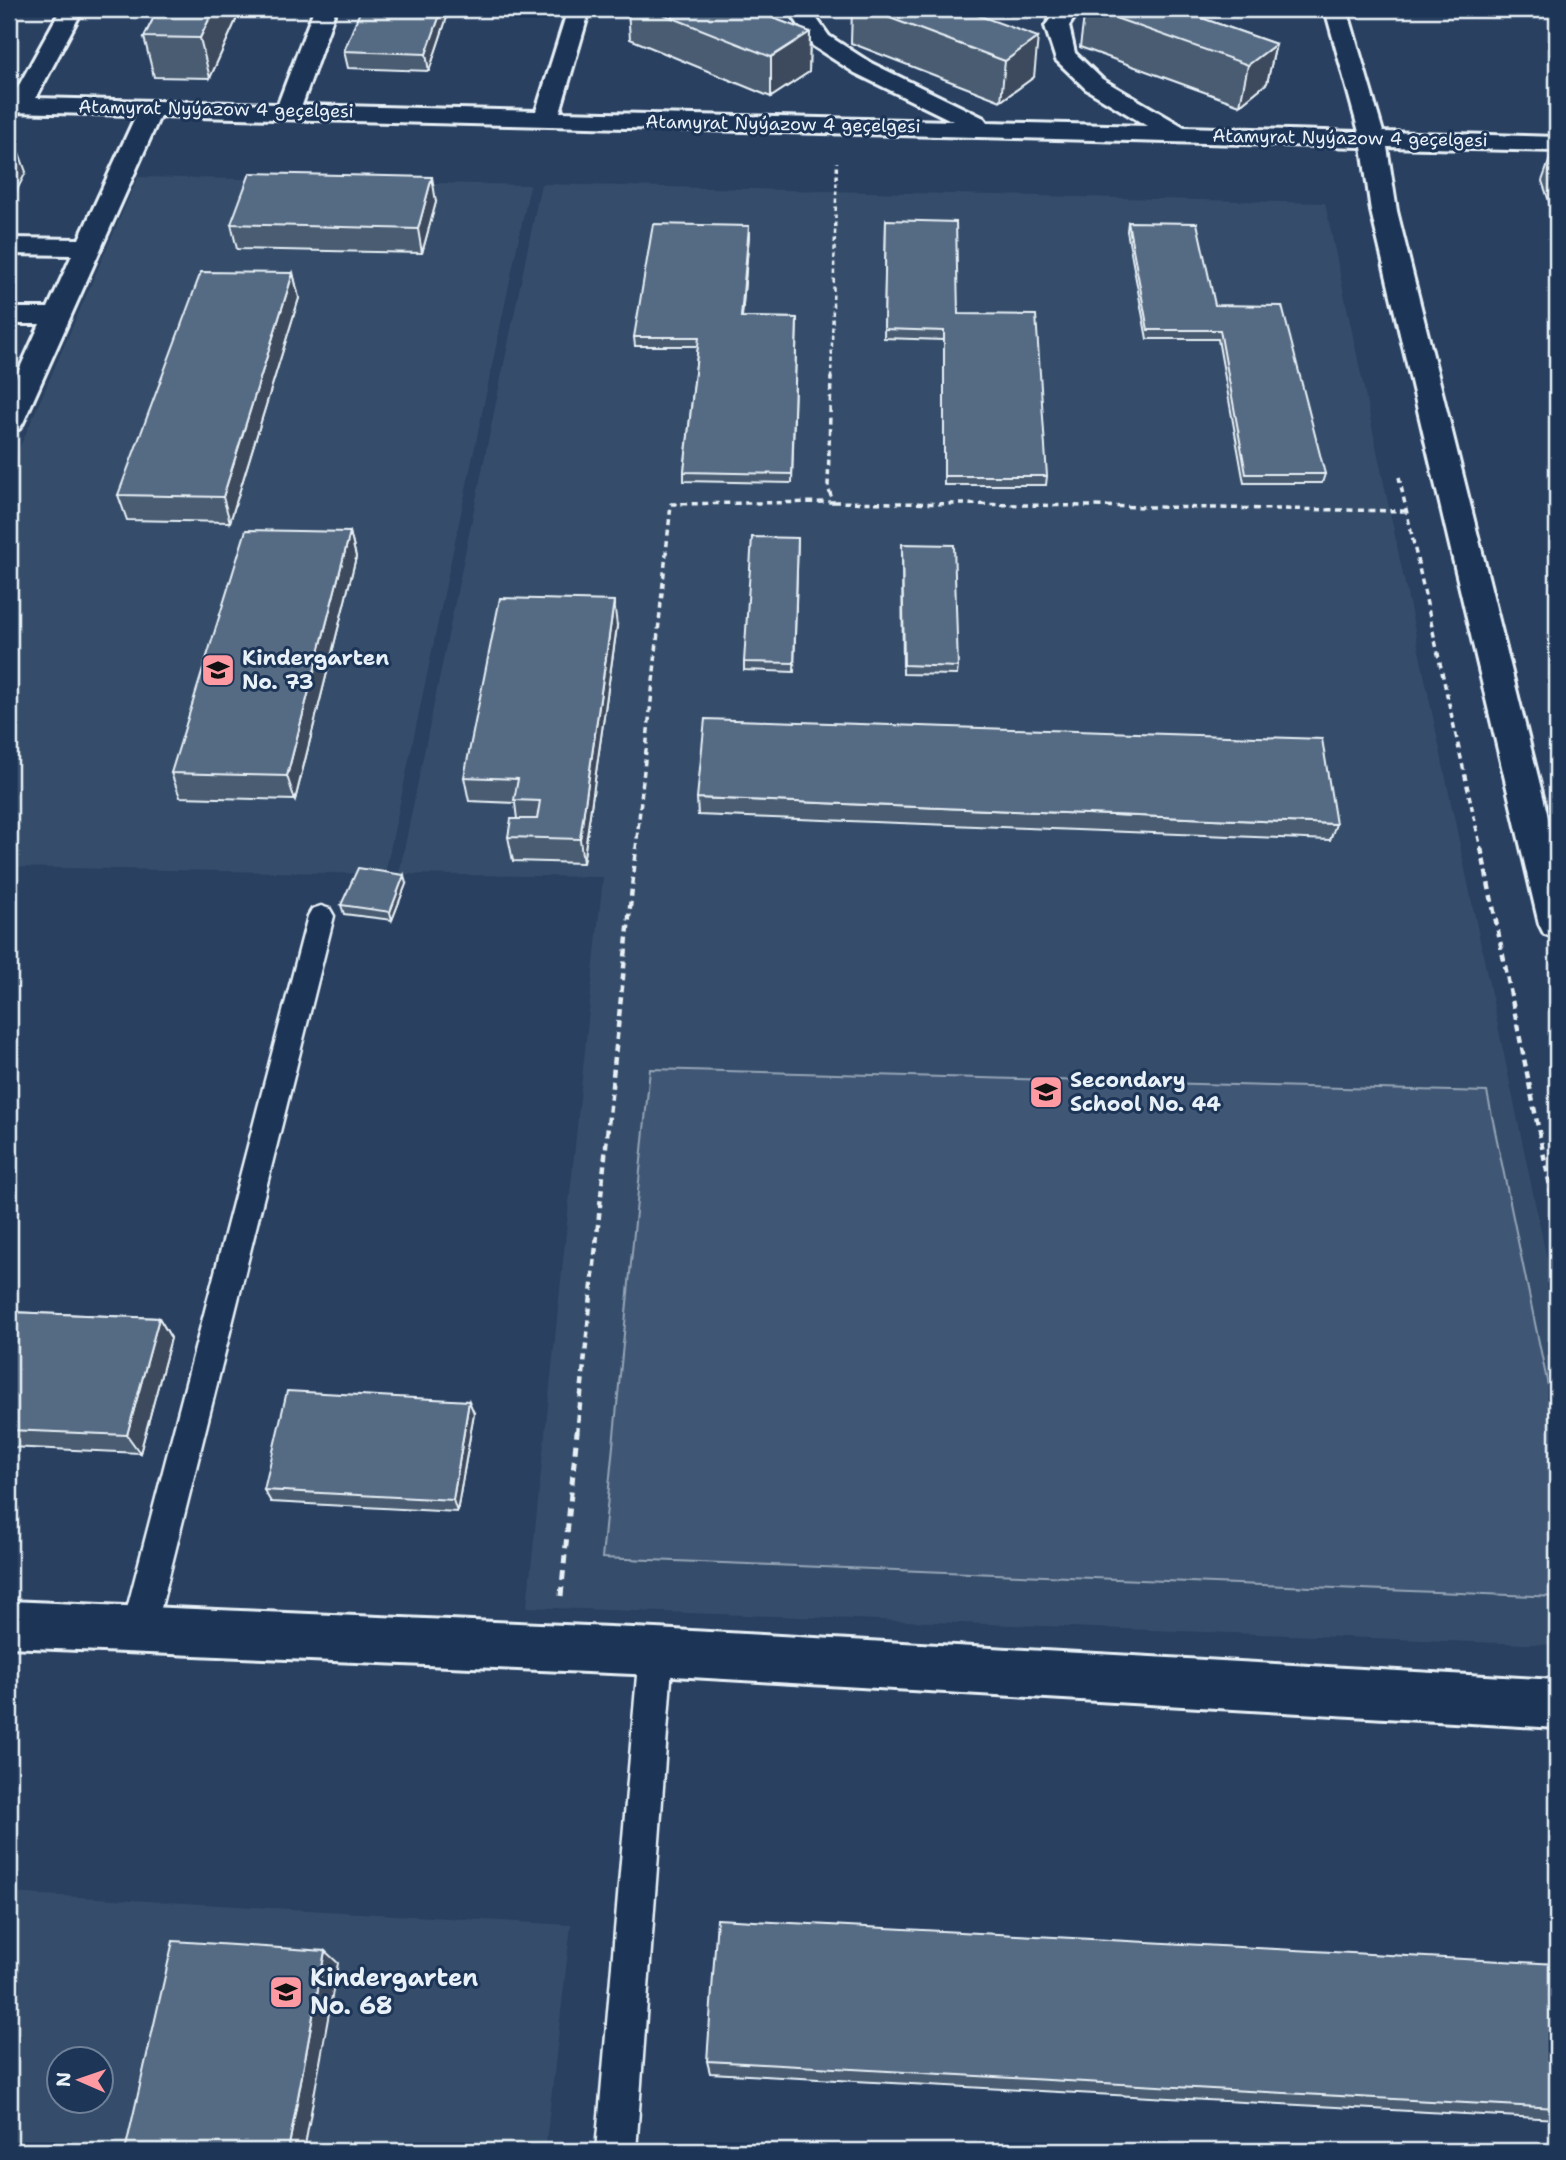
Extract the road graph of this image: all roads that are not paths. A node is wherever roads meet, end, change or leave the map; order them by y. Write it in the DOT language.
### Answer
graph roads {
  1 [pos="72,9"];
  2 [pos="325,9"];
  3 [pos="579,9"];
  4 [pos="799,9"];
  5 [pos="1069,9"];
  6 [pos="1336,9"];
  7 [pos="14,105"];
  8 [pos="152,107"];
  9 [pos="288,111"];
  10 [pos="546,118"];
  11 [pos="986,129"];
  12 [pos="1177,134"];
  13 [pos="1373,139"];
  14 [pos="1557,144"];
  15 [pos="9,246"];
  16 [pos="88,247"];
  17 [pos="9,316"];
  18 [pos="56,316"];
  19 [pos="14,396"];
  20 [pos="9,423"];
  21 [pos="321,916"];
  22 [pos="1557,924"];
  23 [pos="9,1624"];
  24 [pos="139,1628"];
  25 [pos="656,1652"];
  26 [pos="1557,1704"];
  27 [pos="615,2151"];
  1 -- 7 [label="street"];
  2 -- 9 [label="street"];
  3 -- 10 [label="street"];
  4 -- 11 [label="street"];
  5 -- 12 [label="street"];
  6 -- 13 [label="street"];
  7 -- 8 [label="street, Atamyrat Nyýazow 4 geçelgesi"];
  8 -- 9 [label="street, Atamyrat Nyýazow 4 geçelgesi"];
  8 -- 16 [label="street"];
  9 -- 10 [label="street, Atamyrat Nyýazow 4 geçelgesi"];
  10 -- 11 [label="street, Atamyrat Nyýazow 4 geçelgesi"];
  11 -- 12 [label="street, Atamyrat Nyýazow 4 geçelgesi"];
  12 -- 13 [label="street, Atamyrat Nyýazow 4 geçelgesi"];
  13 -- 14 [label="street, Atamyrat Nyýazow 4 geçelgesi"];
  13 -- 22 [label="street"];
  15 -- 16 [label="street"];
  16 -- 18 [label="street"];
  17 -- 18 [label="street"];
  18 -- 19 [label="street"];
  19 -- 20 [label="street"];
  21 -- 24 [label="lane"];
  23 -- 24 [label="street"];
  24 -- 25 [label="street"];
  25 -- 26 [label="street"];
  25 -- 27 [label="lane"];
}
